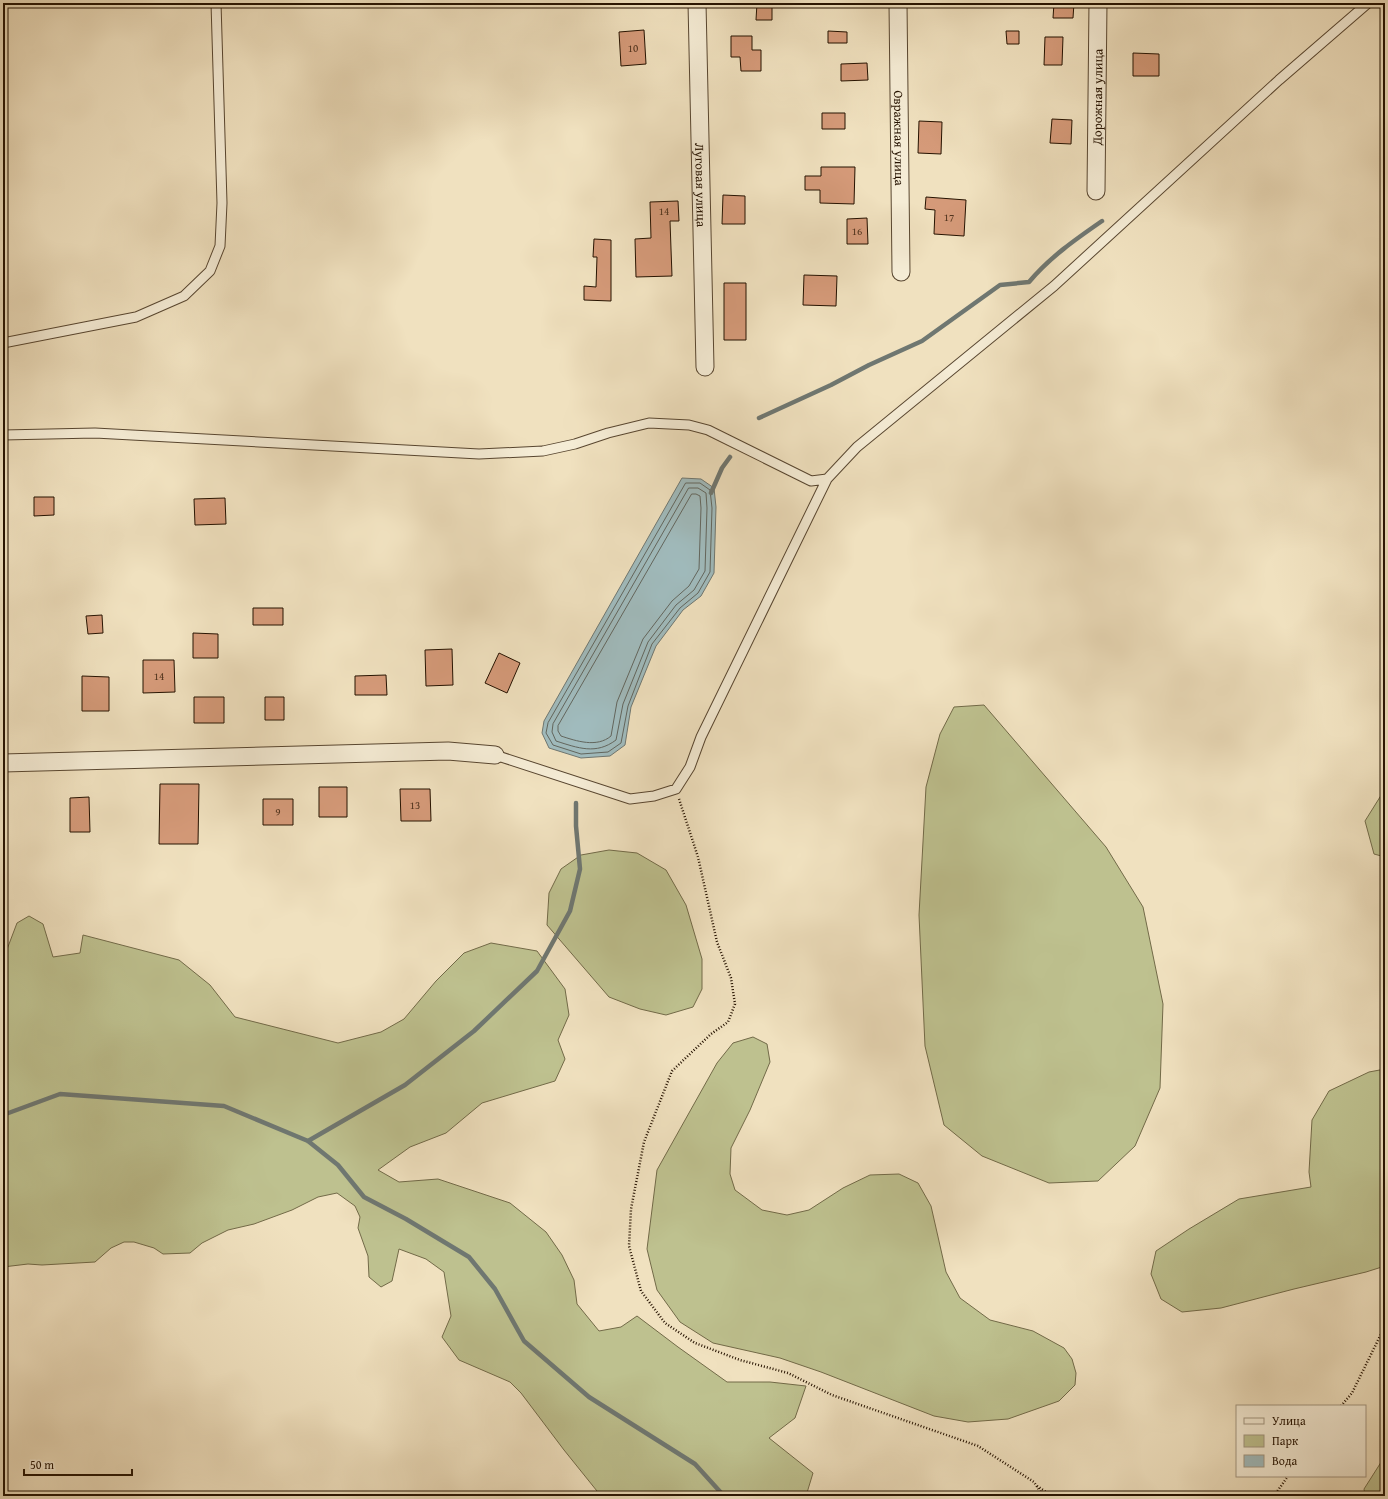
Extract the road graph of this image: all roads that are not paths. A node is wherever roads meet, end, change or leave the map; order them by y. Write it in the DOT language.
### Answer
graph roads {
  1 [pos="216,3"];
  2 [pos="697,3"];
  3 [pos="898,3"];
  4 [pos="1098,3"];
  5 [pos="1368,3"];
  6 [pos="1096,191"];
  7 [pos="901,272"];
  8 [pos="3,343"];
  9 [pos="705,367"];
  10 [pos="3,435"];
  11 [pos="827,479"];
  12 [pos="495,755"];
  13 [pos="3,763"];
  1 -- 8 [label="lane"];
  2 -- 9 [label="street, Луговая улица"];
  3 -- 7 [label="street, Овражная улица"];
  4 -- 6 [label="street, Дорожная улица"];
  5 -- 11 [label="lane"];
  10 -- 11 [label="lane"];
  11 -- 12 [label="lane"];
  12 -- 13 [label="street"];
}
